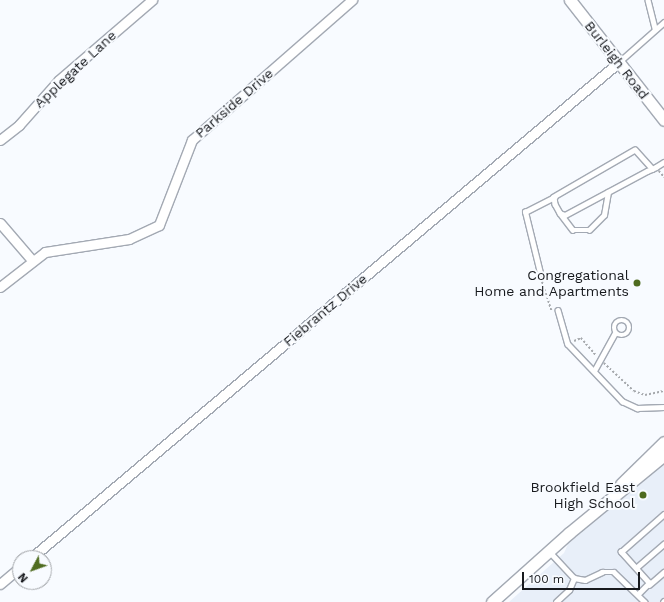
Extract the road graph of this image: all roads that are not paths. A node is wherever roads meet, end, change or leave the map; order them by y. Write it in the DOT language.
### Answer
graph roads {
  1 [pos="152,0"];
  2 [pos="352,0"];
  3 [pos="570,0"];
  4 [pos="648,0"];
  5 [pos="664,22"];
  6 [pos="655,29"];
  7 [pos="619,62"];
  8 [pos="664,120"];
  9 [pos="0,140"];
  10 [pos="664,162"];
  11 [pos="652,169"];
  12 [pos="608,192"];
  13 [pos="554,197"];
  14 [pos="560,213"];
  15 [pos="0,223"];
  16 [pos="31,259"];
  17 [pos="540,273"];
  18 [pos="0,287"];
  19 [pos="558,310"];
  20 [pos="616,333"];
  21 [pos="594,371"];
  22 [pos="664,407"];
  23 [pos="664,442"];
  24 [pos="664,455"];
  25 [pos="600,506"];
  26 [pos="664,514"];
  27 [pos="664,544"];
  28 [pos="40,550"];
  29 [pos="549,551"];
  30 [pos="636,568"];
  31 [pos="664,572"];
  32 [pos="12,574"];
  33 [pos="574,578"];
  34 [pos="0,584"];
  35 [pos="649,585"];
  36 [pos="638,594"];
  37 [pos="492,602"];
  38 [pos="556,602"];
  39 [pos="645,602"];
  1 -- 9 [label="street, Applegate Lane"];
  2 -- 16 [label="street, Parkside Drive"];
  3 -- 7 [label="street, Burleigh Road"];
  4 -- 6 [label="lane"];
  5 -- 6 [label="lane"];
  6 -- 7 [label="lane"];
  7 -- 8 [label="street, Burleigh Road"];
  7 -- 28 [label="street, Fiebrantz Drive"];
  10 -- 11 [label="lane"];
  11 -- 12 [label="lane"];
  11 -- 13 [label="lane"];
  12 -- 14 [label="lane"];
  12 -- 14 [label="lane"];
  13 -- 14 [label="lane"];
  13 -- 17 [label="lane"];
  15 -- 16 [label="street"];
  16 -- 18 [label="street, Parkside Drive"];
  19 -- 21 [label="lane"];
  20 -- 21 [label="lane"];
  21 -- 22 [label="lane"];
  23 -- 25 [label="street"];
  24 -- 25 [label="street"];
  25 -- 29 [label="street"];
  26 -- 30 [label="lane"];
  27 -- 30 [label="lane"];
  29 -- 33 [label="lane"];
  29 -- 37 [label="street"];
  30 -- 35 [label="lane"];
  31 -- 35 [label="lane"];
  32 -- 34 [label="street"];
  33 -- 36 [label="lane"];
  33 -- 38 [label="lane"];
  35 -- 36 [label="lane"];
  36 -- 39 [label="lane"];
}
